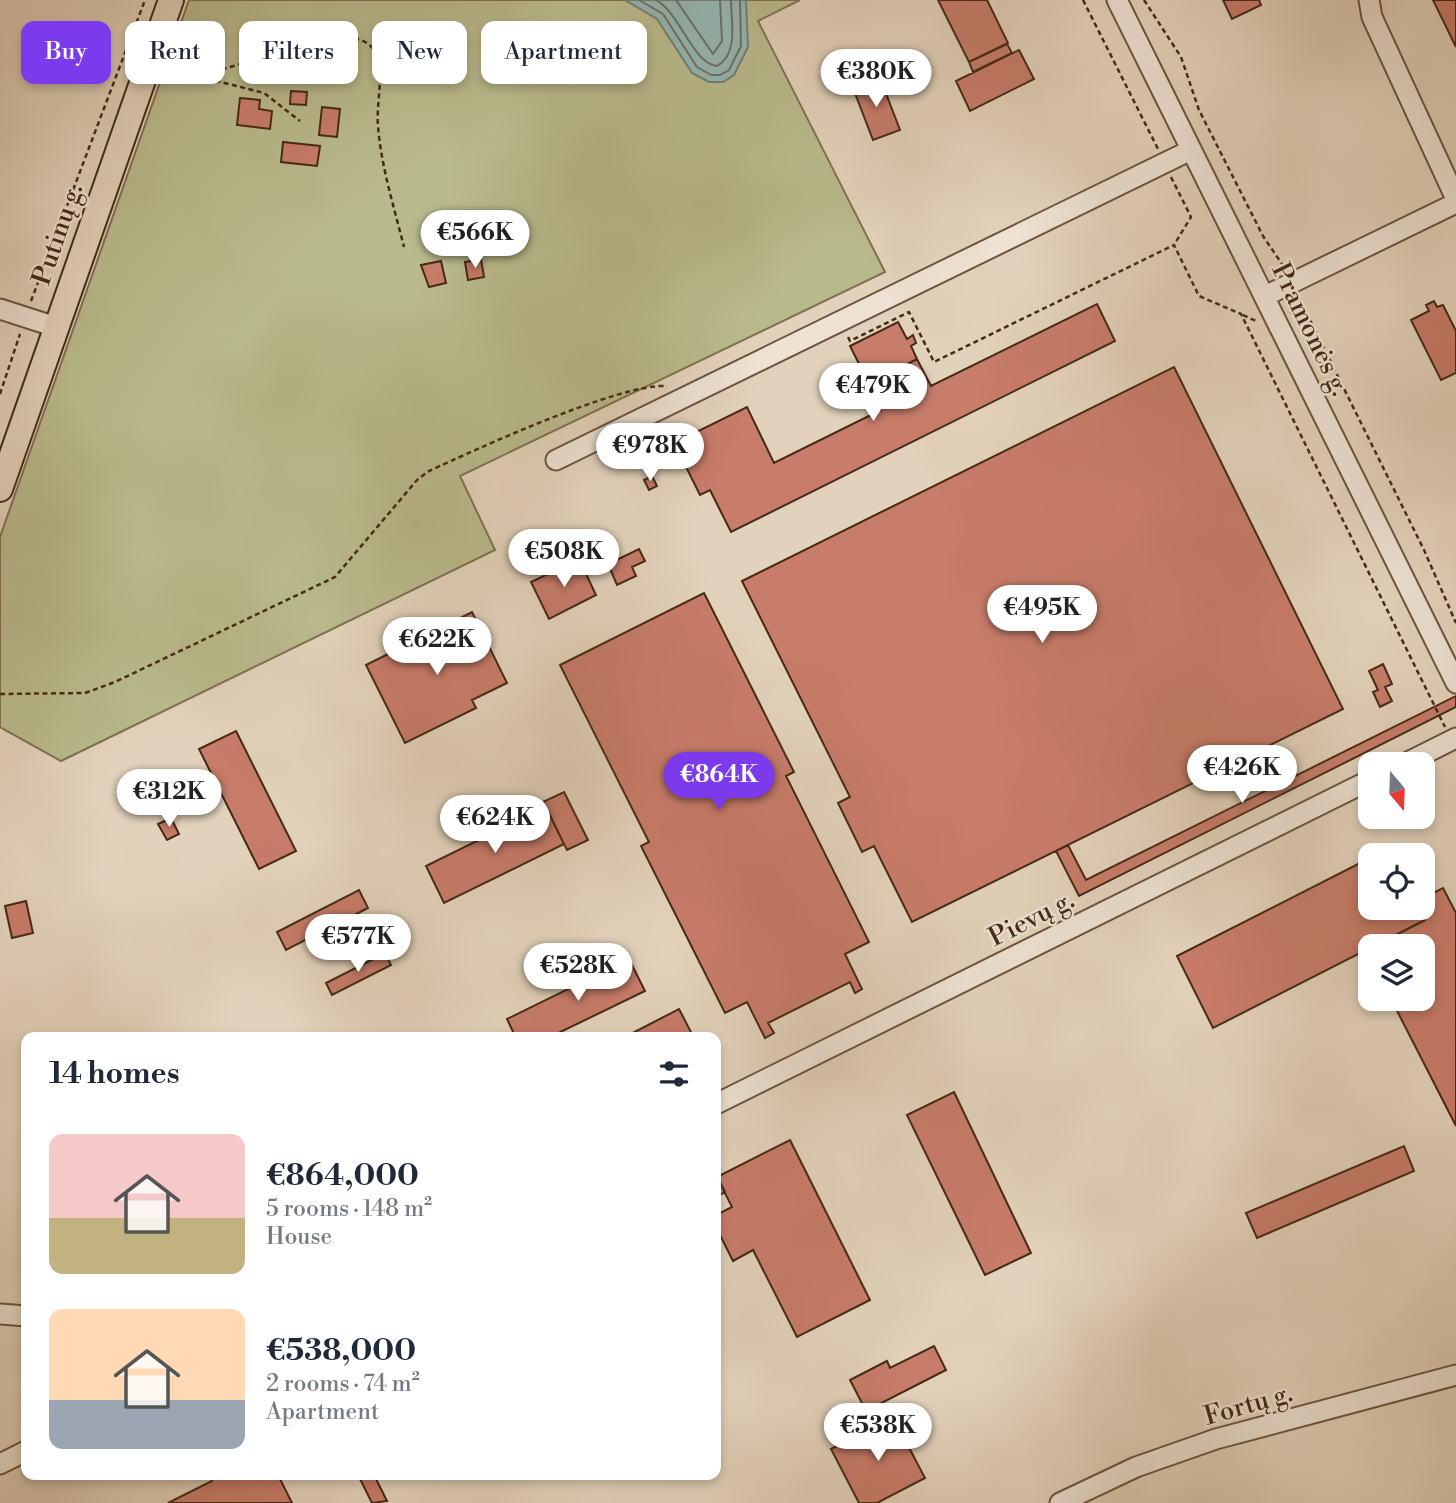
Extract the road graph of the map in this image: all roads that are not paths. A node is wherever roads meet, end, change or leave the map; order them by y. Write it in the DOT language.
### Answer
graph roads {
  1 [pos="171,0"];
  2 [pos="1117,0"];
  3 [pos="1369,0"];
  4 [pos="1191,150"];
  5 [pos="1456,201"];
  6 [pos="1265,296"];
  7 [pos="0,309"];
  8 [pos="57,327"];
  9 [pos="556,460"];
  10 [pos="0,489"];
  11 [pos="1449,650"];
  12 [pos="1456,683"];
  13 [pos="1454,739"];
  14 [pos="1428,752"];
  15 [pos="1358,786"];
  16 [pos="721,1102"];
  17 [pos="0,1314"];
  18 [pos="21,1316"];
  19 [pos="1456,1375"];
  20 [pos="21,1454"];
  21 [pos="0,1464"];
  22 [pos="1060,1503"];
  1 -- 8 [label="main road, Putinų g."];
  2 -- 4 [label="street, Pramonės g."];
  3 -- 5 [label="street"];
  4 -- 6 [label="street, Pramonės g."];
  4 -- 9 [label="street"];
  5 -- 6 [label="street"];
  6 -- 11 [label="street, Pramonės g."];
  7 -- 8 [label="street"];
  8 -- 10 [label="main road, Putinų g."];
  11 -- 12 [label="street, Pramonės g."];
  13 -- 14 [label="street"];
  15 -- 16 [label="street, Pievų g."];
  17 -- 18 [label="street"];
  19 -- 22 [label="street, Fortų g."];
  20 -- 21 [label="street"];
}
